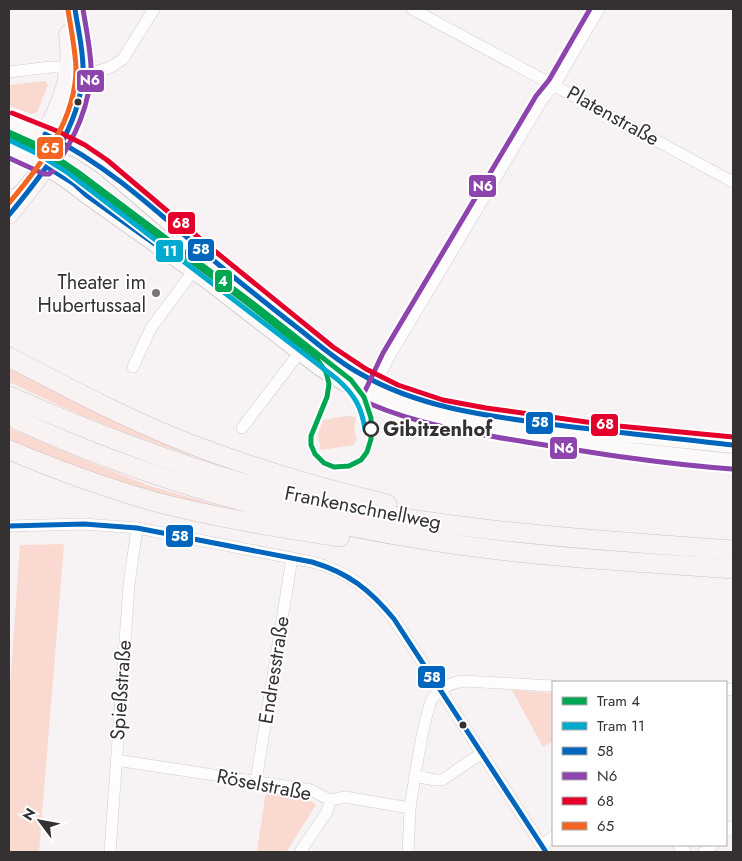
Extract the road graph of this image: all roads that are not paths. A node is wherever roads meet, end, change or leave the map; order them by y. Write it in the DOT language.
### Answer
graph roads {
  1 [pos="65,9"];
  2 [pos="75,9"];
  3 [pos="154,9"];
  4 [pos="412,9"];
  5 [pos="600,9"];
  6 [pos="70,70"];
  7 [pos="9,72"];
  8 [pos="555,84"];
  9 [pos="9,120"];
  10 [pos="45,134"];
  11 [pos="62,142"];
  12 [pos="9,150"];
  13 [pos="27,157"];
  14 [pos="47,168"];
  15 [pos="9,180"];
  16 [pos="733,182"];
  17 [pos="9,215"];
  18 [pos="206,254"];
  19 [pos="193,272"];
  20 [pos="300,352"];
  21 [pos="9,357"];
  22 [pos="133,367"];
  23 [pos="373,389"];
  24 [pos="9,396"];
  25 [pos="9,416"];
  26 [pos="242,428"];
  27 [pos="733,446"];
  28 [pos="9,450"];
  29 [pos="733,462"];
  30 [pos="442,524"];
  31 [pos="9,526"];
  32 [pos="137,528"];
  33 [pos="440,543"];
  34 [pos="733,550"];
  35 [pos="292,558"];
  36 [pos="733,569"];
  37 [pos="552,686"];
  38 [pos="440,690"];
  39 [pos="482,753"];
  40 [pos="116,760"];
  41 [pos="415,776"];
  42 [pos="256,782"];
  43 [pos="330,800"];
  44 [pos="410,808"];
  45 [pos="552,838"];
  46 [pos="544,849"];
  47 [pos="110,852"];
  48 [pos="300,852"];
  49 [pos="408,852"];
  1 -- 6 [label="main road"];
  2 -- 6 [label="main road"];
  3 -- 6 [label="street"];
  4 -- 8 [label="street, Platenstraße"];
  5 -- 8 [label="street"];
  6 -- 7 [label="street"];
  6 -- 10 [label="main road"];
  6 -- 11 [label="main road"];
  8 -- 16 [label="street, Platenstraße"];
  8 -- 23 [label="street"];
  9 -- 10 [label="main road"];
  10 -- 11 [label="main road"];
  10 -- 13 [label="main road"];
  11 -- 14 [label="main road"];
  11 -- 18 [label="main road"];
  12 -- 13 [label="main road"];
  13 -- 14 [label="main road"];
  13 -- 15 [label="main road"];
  14 -- 17 [label="main road"];
  14 -- 19 [label="main road"];
  18 -- 19 [label="street"];
  18 -- 23 [label="main road"];
  19 -- 20 [label="main road"];
  19 -- 22 [label="street"];
  20 -- 23 [label="main road"];
  20 -- 26 [label="street"];
  21 -- 30 [label="highway"];
  23 -- 27 [label="main road"];
  23 -- 29 [label="main road"];
  24 -- 30 [label="highway, Frankenschnellweg"];
  25 -- 33 [label="highway, Frankenschnellweg"];
  28 -- 33 [label="highway"];
  30 -- 34 [label="highway, Frankenschnellweg"];
  31 -- 32 [label="street"];
  32 -- 35 [label="street"];
  32 -- 40 [label="street, Spießstraße"];
  33 -- 36 [label="highway, Frankenschnellweg"];
  35 -- 38 [label="street"];
  35 -- 42 [label="street, Endresstraße"];
  37 -- 38 [label="street"];
  38 -- 39 [label="street"];
  38 -- 41 [label="street"];
  39 -- 41 [label="street"];
  39 -- 46 [label="street"];
  40 -- 42 [label="street, Röselstraße"];
  40 -- 47 [label="street, Spießstraße"];
  41 -- 44 [label="street"];
  42 -- 43 [label="street, Röselstraße"];
  43 -- 44 [label="street, Röselstraße"];
  43 -- 48 [label="street"];
  44 -- 49 [label="street"];
  45 -- 46 [label="street"];
}
